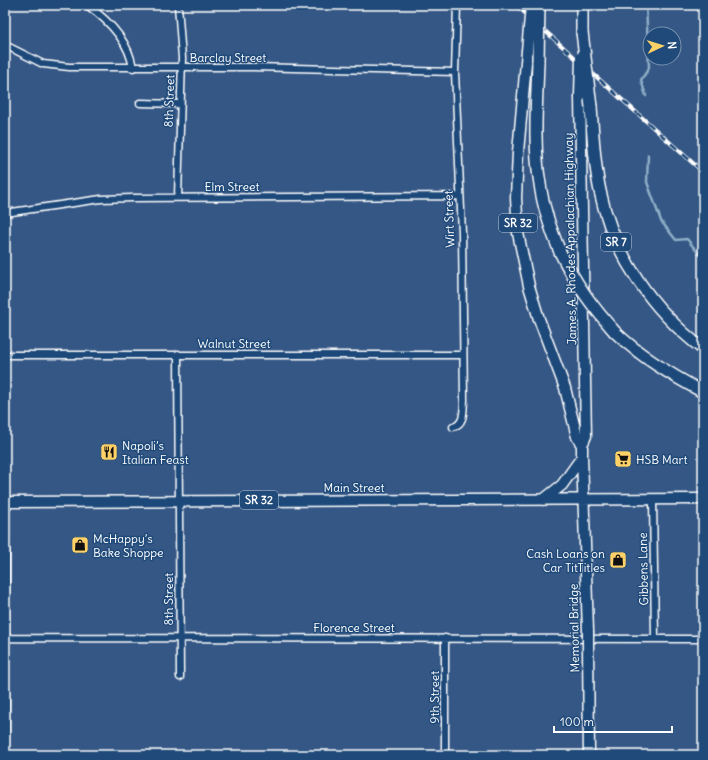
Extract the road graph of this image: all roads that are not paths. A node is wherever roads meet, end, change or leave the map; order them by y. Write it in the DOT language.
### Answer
graph roads {
  1 [pos="87,5"];
  2 [pos="178,5"];
  3 [pos="457,5"];
  4 [pos="531,5"];
  5 [pos="539,5"];
  6 [pos="582,5"];
  7 [pos="582,32"];
  8 [pos="5,45"];
  9 [pos="133,68"];
  10 [pos="181,68"];
  11 [pos="456,72"];
  12 [pos="140,103"];
  13 [pos="180,104"];
  14 [pos="459,196"];
  15 [pos="178,197"];
  16 [pos="5,213"];
  17 [pos="703,349"];
  18 [pos="178,354"];
  19 [pos="463,354"];
  20 [pos="5,355"];
  21 [pos="703,392"];
  22 [pos="453,427"];
  23 [pos="582,445"];
  24 [pos="582,457"];
  25 [pos="703,499"];
  26 [pos="178,500"];
  27 [pos="543,500"];
  28 [pos="653,500"];
  29 [pos="585,501"];
  30 [pos="5,502"];
  31 [pos="5,638"];
  32 [pos="179,638"];
  33 [pos="445,638"];
  34 [pos="655,638"];
  35 [pos="703,639"];
  36 [pos="180,677"];
  37 [pos="5,755"];
  38 [pos="445,755"];
  39 [pos="589,755"];
  1 -- 9 [label="street"];
  2 -- 10 [label="street, 8th Street"];
  3 -- 11 [label="street, Wirt Street"];
  4 -- 23 [label="main road, James A. Rhodes Appalachian Highway / SR 32, bridge"];
  5 -- 21 [label="highway, bridge"];
  6 -- 7 [label="highway, SR 7"];
  7 -- 17 [label="highway, SR 7, bridge"];
  7 -- 23 [label="main road, James A. Rhodes Appalachian Highway / SR 32, bridge"];
  8 -- 9 [label="street, Barclay Street"];
  9 -- 10 [label="street, Barclay Street"];
  10 -- 11 [label="street, Barclay Street"];
  10 -- 13 [label="street, 8th Street"];
  11 -- 14 [label="street, Wirt Street"];
  12 -- 13 [label="street"];
  13 -- 15 [label="street, 8th Street"];
  14 -- 15 [label="street, Elm Street"];
  14 -- 19 [label="street, Wirt Street"];
  15 -- 16 [label="street, Elm Street"];
  18 -- 19 [label="street, Walnut Street"];
  18 -- 20 [label="street, Walnut Street"];
  18 -- 26 [label="street, 8th Street"];
  19 -- 22 [label="street, Wirt Street"];
  23 -- 24 [label="main road, James A. Rhodes Appalachian Highway / SR 32"];
  24 -- 27 [label="main road"];
  24 -- 29 [label="main road, James A. Rhodes Appalachian Highway / SR 32"];
  25 -- 28 [label="main road, Main Street / SR 32"];
  26 -- 27 [label="main road, Main Street / SR 32"];
  26 -- 30 [label="main road, Main Street / SR 32"];
  26 -- 32 [label="street, 8th Street"];
  27 -- 29 [label="main road, Main Street / SR 32"];
  28 -- 29 [label="main road, Main Street / SR 32"];
  28 -- 34 [label="street, Gibbens Lane"];
  29 -- 39 [label="main road, Memorial Bridge, bridge"];
  30 -- 31 [label="street"];
  31 -- 32 [label="street, Florence Street"];
  31 -- 37 [label="street"];
  32 -- 33 [label="street, Florence Street"];
  32 -- 36 [label="street, 8th Street"];
  33 -- 34 [label="street, Florence Street"];
  33 -- 38 [label="street, 9th Street"];
  34 -- 35 [label="street, Florence Street"];
}
